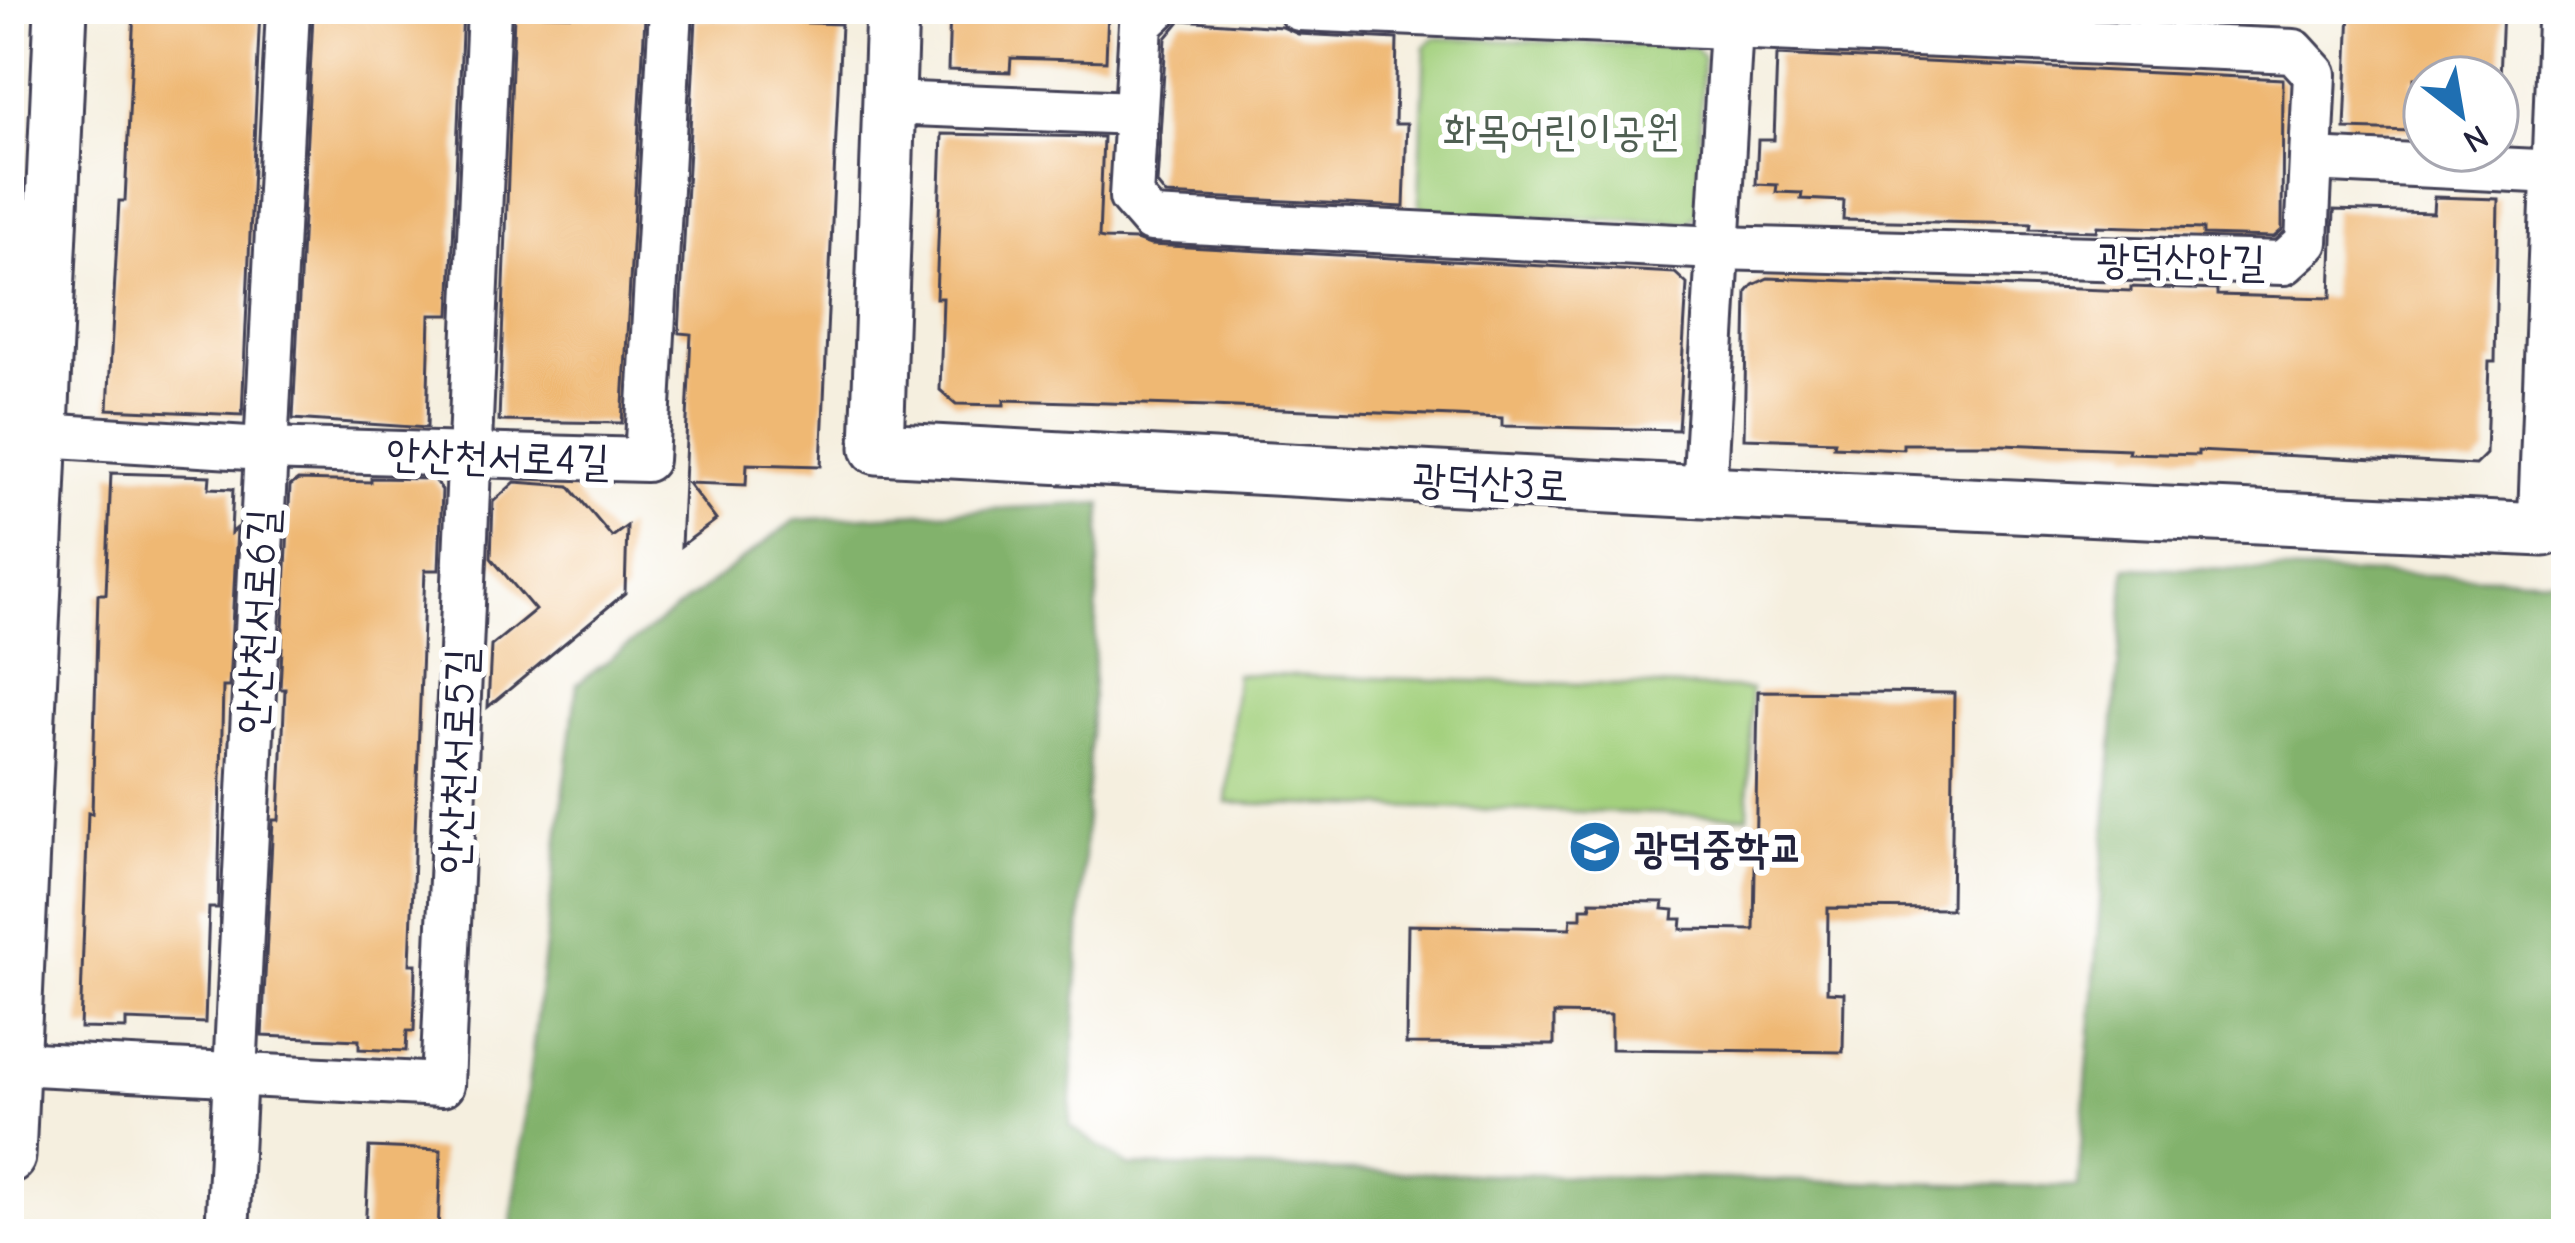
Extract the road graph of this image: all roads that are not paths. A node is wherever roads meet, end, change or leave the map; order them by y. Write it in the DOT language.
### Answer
graph roads {
  1 [pos="62,9"];
  2 [pos="288,9"];
  3 [pos="489,9"];
  4 [pos="671,9"];
  5 [pos="892,9"];
  6 [pos="1157,9"];
  7 [pos="1299,9"];
  8 [pos="2564,9"];
  9 [pos="1731,19"];
  10 [pos="887,103"];
  11 [pos="1135,113"];
  12 [pos="2312,160"];
  13 [pos="2558,172"];
  14 [pos="1717,248"];
  15 [pos="42,435"];
  16 [pos="264,449"];
  17 [pos="469,457"];
  18 [pos="1704,492"];
  19 [pos="2555,530"];
  20 [pos="14,1063"];
  21 [pos="235,1074"];
  22 [pos="9,1157"];
  23 [pos="227,1234"];
  1 -- 15 [label="street"];
  2 -- 16 [label="street, 안산천서로6길"];
  3 -- 17 [label="street, 안산천서로5길"];
  4 -- 17 [label="street, 안산천서로4길"];
  5 -- 10 [label="street, 광덕산3로"];
  6 -- 11 [label="street, 광덕산안길"];
  7 -- 9 [label="street, 광덕산안길"];
  8 -- 13 [label="street"];
  9 -- 12 [label="street, 광덕산안길"];
  9 -- 14 [label="street"];
  10 -- 11 [label="street"];
  10 -- 18 [label="street, 광덕산3로"];
  11 -- 14 [label="street, 광덕산안길"];
  12 -- 13 [label="street"];
  12 -- 14 [label="street, 광덕산안길"];
  13 -- 19 [label="street"];
  14 -- 18 [label="street"];
  15 -- 16 [label="street, 안산천서로4길"];
  15 -- 20 [label="street"];
  16 -- 17 [label="street, 안산천서로4길"];
  16 -- 21 [label="street, 안산천서로6길"];
  17 -- 21 [label="street, 안산천서로5길"];
  18 -- 19 [label="street, 광덕산3로"];
  20 -- 21 [label="street, 안산천서로5길"];
  20 -- 22 [label="street"];
  21 -- 23 [label="street, 안산천서로6길"];
}
